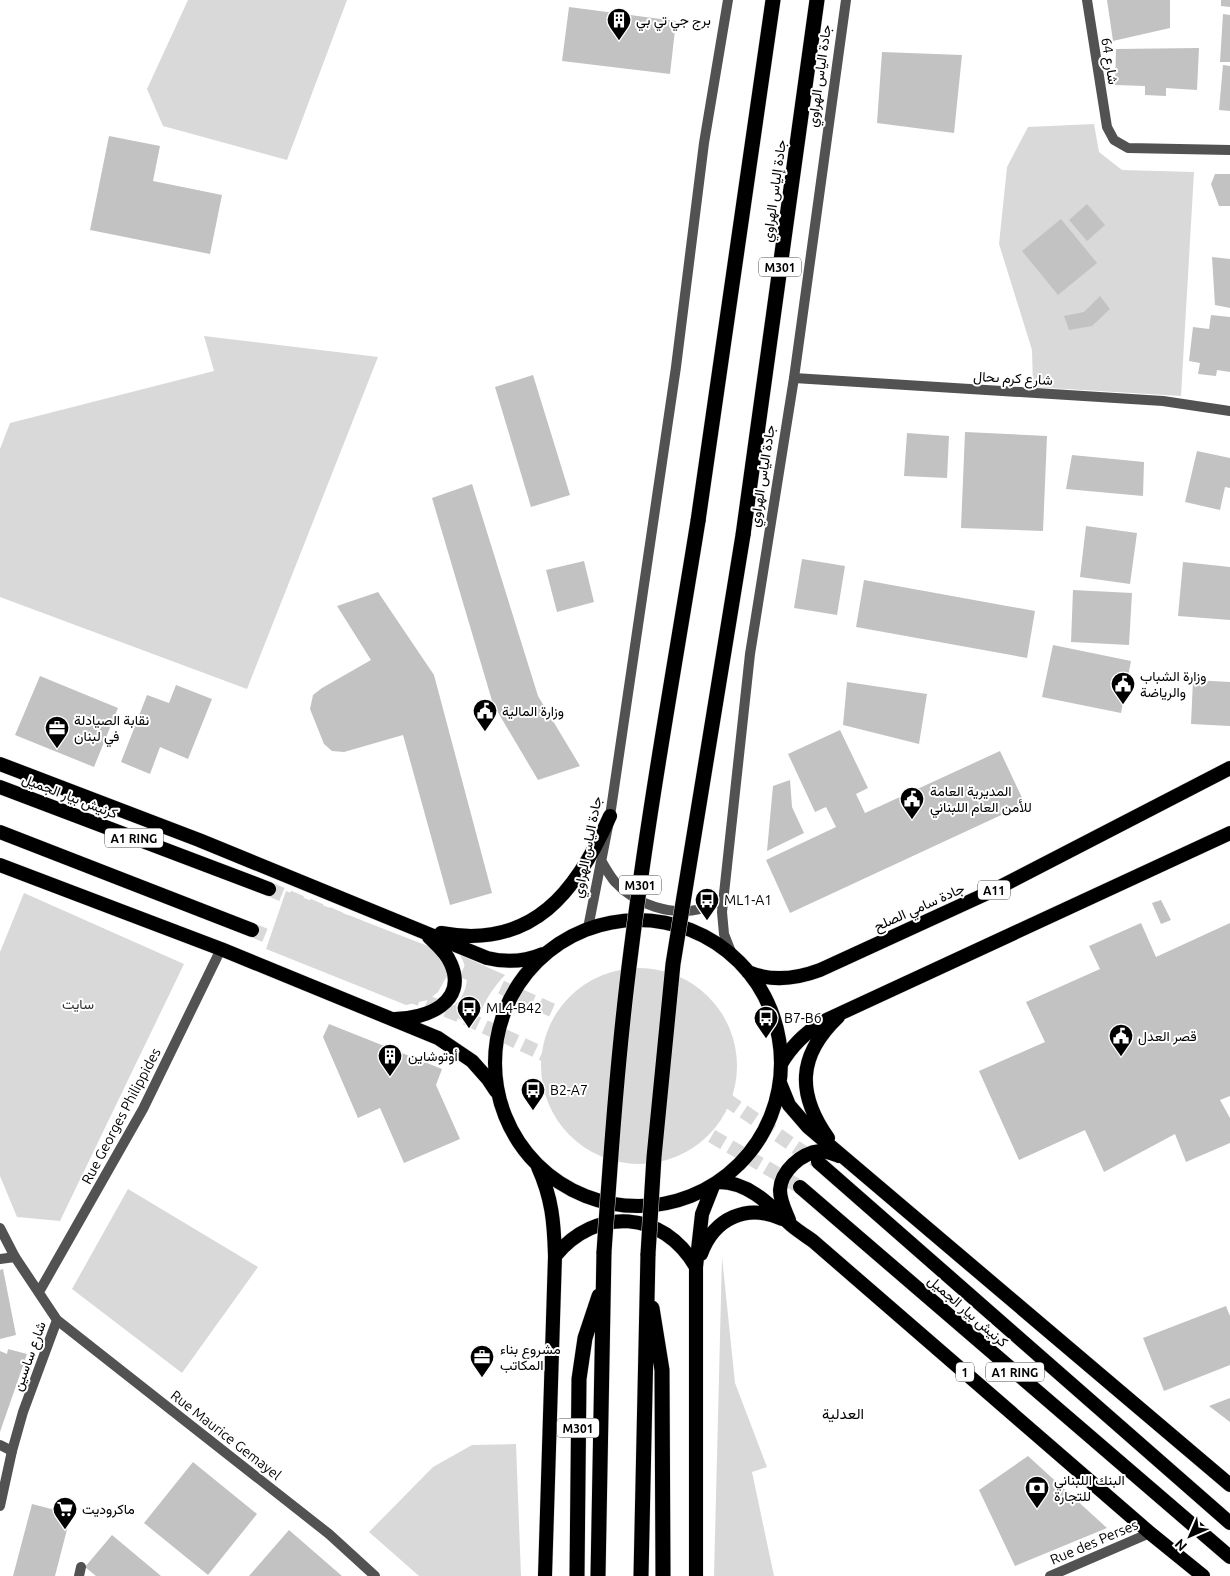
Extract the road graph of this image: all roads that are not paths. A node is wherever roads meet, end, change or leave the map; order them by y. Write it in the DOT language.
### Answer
graph roads {
  1 [pos="728,0"];
  2 [pos="773,0"];
  3 [pos="817,0"];
  4 [pos="846,0"];
  5 [pos="1087,0"];
  6 [pos="1230,150"];
  7 [pos="794,378"];
  8 [pos="1230,412"];
  9 [pos="742,535"];
  10 [pos="0,764"];
  11 [pos="1230,768"];
  12 [pos="0,786"];
  13 [pos="610,816"];
  14 [pos="0,832"];
  15 [pos="1230,833"];
  16 [pos="602,862"];
  17 [pos="0,866"];
  18 [pos="269,889"];
  19 [pos="723,900"];
  20 [pos="588,928"];
  21 [pos="252,930"];
  22 [pos="421,930"];
  23 [pos="221,949"];
  24 [pos="544,954"];
  25 [pos="734,957"];
  26 [pos="748,972"];
  27 [pos="848,1008"];
  28 [pos="390,1018"];
  29 [pos="781,1064"];
  30 [pos="780,1083"];
  31 [pos="497,1091"];
  32 [pos="847,1160"];
  33 [pos="818,1162"];
  34 [pos="537,1165"];
  35 [pos="716,1184"];
  36 [pos="800,1187"];
  37 [pos="793,1226"];
  38 [pos="0,1228"];
  39 [pos="555,1256"];
  40 [pos="15,1257"];
  41 [pos="0,1258"];
  42 [pos="696,1267"];
  43 [pos="647,1279"];
  44 [pos="604,1283"];
  45 [pos="38,1292"];
  46 [pos="57,1320"];
  47 [pos="0,1445"];
  48 [pos="12,1451"];
  49 [pos="1230,1485"];
  50 [pos="0,1506"];
  51 [pos="1230,1523"];
  52 [pos="1150,1533"];
  53 [pos="1230,1557"];
  54 [pos="375,1576"];
  55 [pos="545,1576"];
  56 [pos="576,1576"];
  57 [pos="598,1576"];
  58 [pos="641,1576"];
  59 [pos="663,1576"];
  60 [pos="696,1576"];
  61 [pos="1050,1576"];
  62 [pos="1203,1576"];
  1 -- 13 [label="street, جادة الياس الهراوي"];
  2 -- 44 [label="highway, جادة إلياس الهراوي / M301, bridge"];
  3 -- 9 [label="highway, جادة إلياس الهراوي / M301"];
  4 -- 7 [label="street, جادة الياس الهراوي"];
  5 -- 6 [label="street, شارع 64"];
  7 -- 8 [label="street, شارع كرم ىحال"];
  7 -- 19 [label="street, جادة الياس الهراوي"];
  9 -- 43 [label="highway, جادة الياس الهراوي / M301, bridge"];
  10 -- 22 [label="highway"];
  11 -- 26 [label="highway, جادة سامي الصلح / A11"];
  12 -- 18 [label="highway, كرنيش بيار الجميل / A1 RING"];
  13 -- 16 [label="street, جادة الياس الهراوي"];
  13 -- 22 [label="highway"];
  14 -- 21 [label="highway"];
  15 -- 27 [label="highway"];
  16 -- 19 [label="street"];
  16 -- 20 [label="street, جادة الياس الهراوي"];
  17 -- 23 [label="highway"];
  19 -- 25 [label="street, جادة الياس الهراوي"];
  20 -- 24 [label="highway"];
  20 -- 25 [label="highway"];
  22 -- 24 [label="highway"];
  22 -- 28 [label="highway"];
  23 -- 28 [label="highway"];
  23 -- 45 [label="street, Rue Georges Philippides"];
  24 -- 31 [label="highway"];
  25 -- 26 [label="highway"];
  26 -- 29 [label="highway"];
  27 -- 29 [label="highway"];
  27 -- 32 [label="highway"];
  28 -- 31 [label="highway"];
  29 -- 30 [label="highway"];
  30 -- 32 [label="highway"];
  30 -- 35 [label="highway"];
  31 -- 34 [label="highway"];
  32 -- 37 [label="highway"];
  32 -- 49 [label="highway"];
  33 -- 51 [label="highway, كرنيش بيار الجميل / A1 RING"];
  34 -- 35 [label="highway"];
  34 -- 39 [label="highway"];
  35 -- 37 [label="highway, 1"];
  35 -- 42 [label="highway"];
  36 -- 53 [label="highway, كرنيش بيار الجميل / A1 RING"];
  37 -- 42 [label="highway"];
  37 -- 52 [label="highway, 1"];
  38 -- 40 [label="street, شارع ساسين"];
  39 -- 42 [label="highway"];
  39 -- 55 [label="highway"];
  40 -- 41 [label="street"];
  40 -- 45 [label="street, شارع ساسين"];
  42 -- 60 [label="highway"];
  43 -- 58 [label="highway, M301"];
  43 -- 59 [label="highway"];
  44 -- 56 [label="highway, M301"];
  44 -- 57 [label="highway"];
  45 -- 46 [label="street, شارع ساسين"];
  46 -- 48 [label="street, شارع ساسين"];
  46 -- 54 [label="street, Rue Maurice Gemayel"];
  47 -- 48 [label="street"];
  48 -- 50 [label="street, شارع ساسين"];
  52 -- 61 [label="street, Rue des Perses"];
  52 -- 62 [label="highway, 1"];
}
